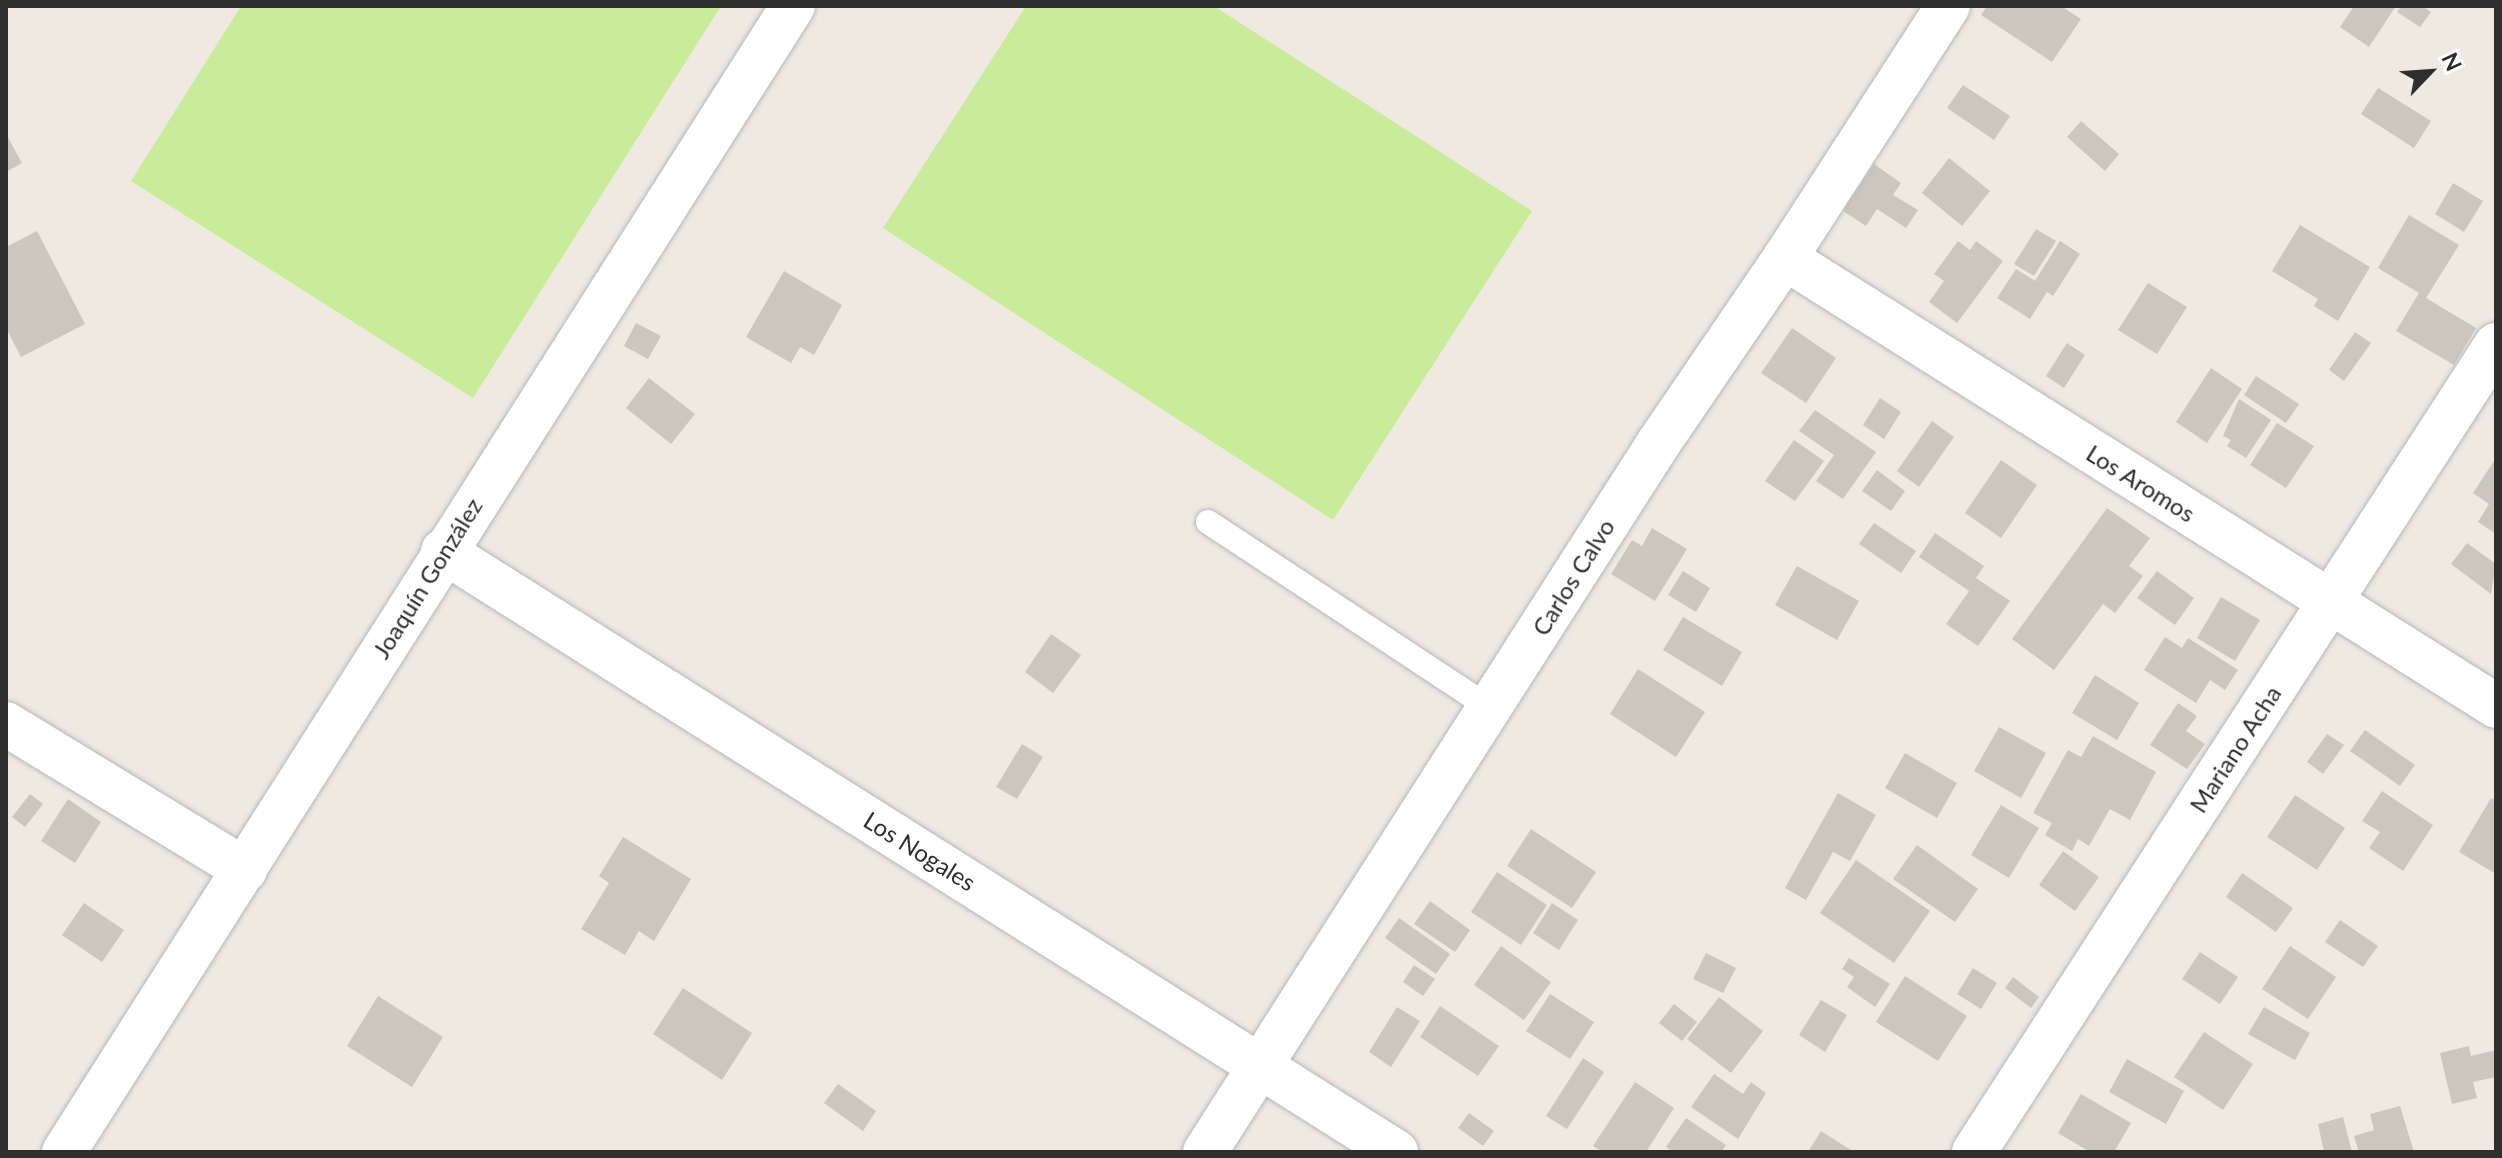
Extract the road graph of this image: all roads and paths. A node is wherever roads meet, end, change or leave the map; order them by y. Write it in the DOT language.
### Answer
graph roads {
  1 [pos="793,6"];
  2 [pos="1948,6"];
  3 [pos="1785,258"];
  4 [pos="2496,345"];
  5 [pos="1208,522"];
  6 [pos="443,551"];
  7 [pos="2330,602"];
  8 [pos="2496,706"];
  9 [pos="1490,708"];
  10 [pos="6,724"];
  11 [pos="245,870"];
  12 [pos="1259,1064"];
  13 [pos="64,1152"];
  14 [pos="1205,1152"];
  15 [pos="1396,1152"];
  16 [pos="1974,1152"];
  1 -- 6 [label="street, Joaquín González"];
  2 -- 3 [label="street, Carlos Calvo"];
  3 -- 7 [label="street, Los Aromos"];
  3 -- 9 [label="street, Carlos Calvo"];
  4 -- 7 [label="street, Mariano Acha"];
  5 -- 9 [label="lane"];
  6 -- 11 [label="street, Joaquín González"];
  6 -- 12 [label="street, Los Nogales"];
  7 -- 8 [label="street, Los Aromos"];
  7 -- 16 [label="street, Mariano Acha"];
  9 -- 12 [label="street, Carlos Calvo"];
  10 -- 11 [label="street"];
  11 -- 13 [label="street, Joaquín González"];
  12 -- 14 [label="street, Carlos Calvo"];
  12 -- 15 [label="street, Los Nogales"];
}
